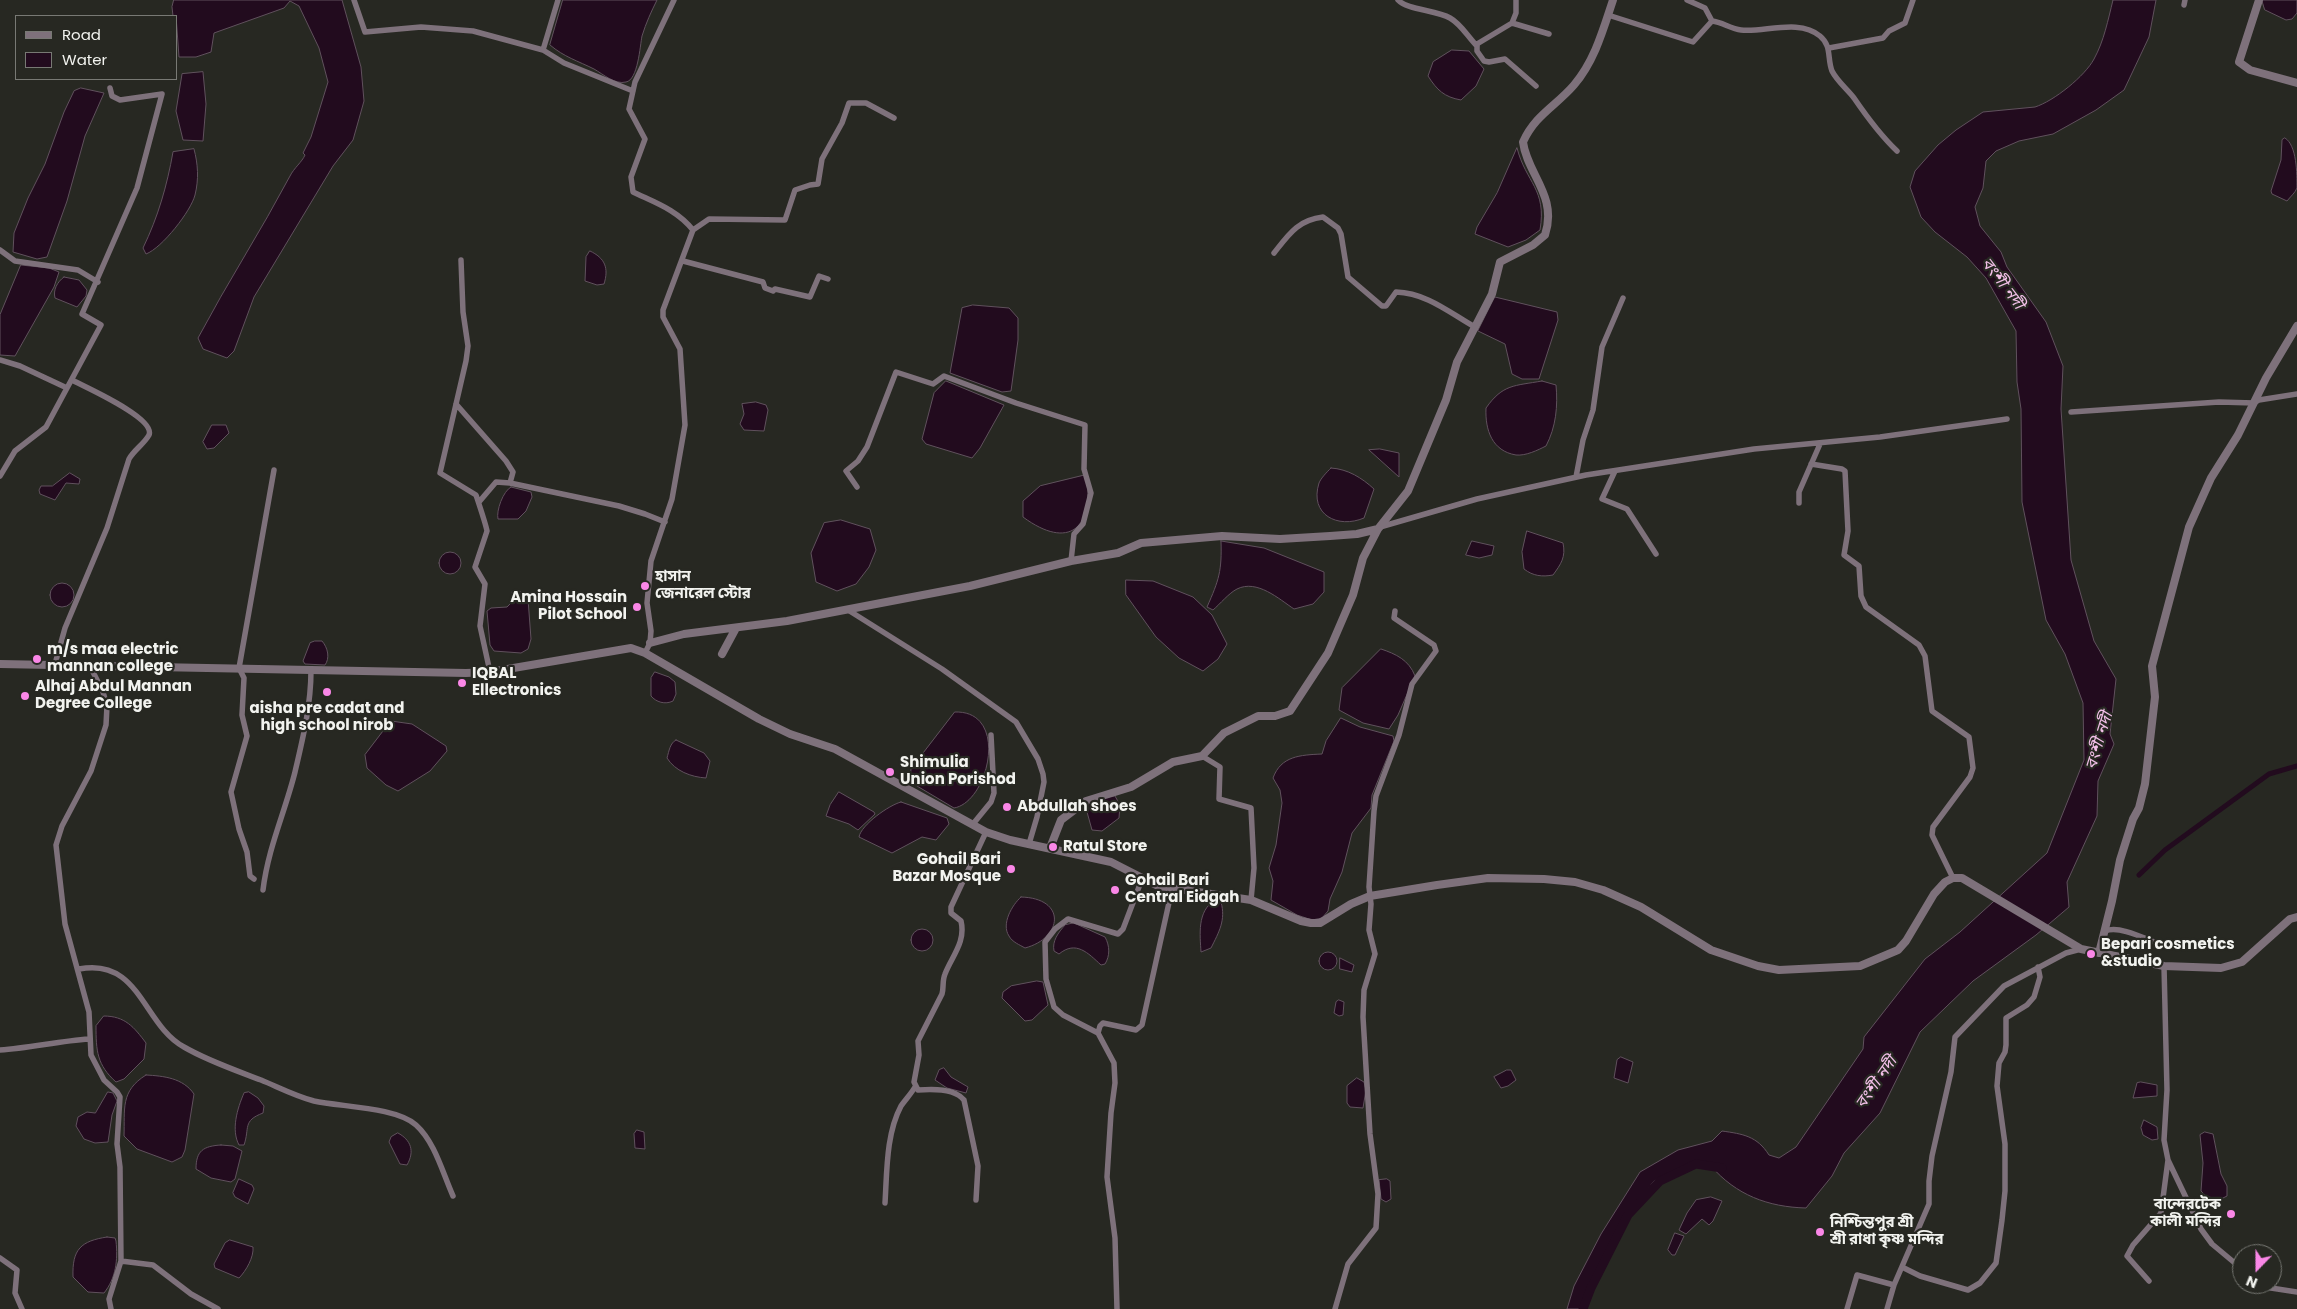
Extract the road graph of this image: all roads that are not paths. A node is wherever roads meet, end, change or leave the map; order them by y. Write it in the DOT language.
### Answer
graph roads {
  1 [pos="354,0"];
  2 [pos="558,0"];
  3 [pos="674,0"];
  4 [pos="1398,0"];
  5 [pos="1516,0"];
  6 [pos="1613,0"];
  7 [pos="1687,0"];
  8 [pos="1912,0"];
  9 [pos="2259,0"];
  10 [pos="1419,1"];
  11 [pos="1423,8"];
  12 [pos="1608,15"];
  13 [pos="1712,21"];
  14 [pos="1512,23"];
  15 [pos="1549,34"];
  16 [pos="1477,46"];
  17 [pos="1829,48"];
  18 [pos="543,50"];
  19 [pos="2297,84"];
  20 [pos="1536,86"];
  21 [pos="110,88"];
  22 [pos="633,91"];
  23 [pos="894,118"];
  24 [pos="1897,151"];
  25 [pos="693,230"];
  26 [pos="0,250"];
  27 [pos="1274,252"];
  28 [pos="461,260"];
  29 [pos="683,261"];
  30 [pos="828,279"];
  31 [pos="98,282"];
  32 [pos="1623,298"];
  33 [pos="2297,326"];
  34 [pos="1475,327"];
  35 [pos="0,360"];
  36 [pos="72,380"];
  37 [pos="67,388"];
  38 [pos="2297,394"];
  39 [pos="2254,403"];
  40 [pos="456,404"];
  41 [pos="2071,412"];
  42 [pos="2007,419"];
  43 [pos="1820,444"];
  44 [pos="1811,464"];
  45 [pos="274,470"];
  46 [pos="1615,471"];
  47 [pos="0,476"];
  48 [pos="1576,477"];
  49 [pos="510,483"];
  50 [pos="857,487"];
  51 [pos="479,502"];
  52 [pos="1799,502"];
  53 [pos="665,522"];
  54 [pos="1379,528"];
  55 [pos="1656,554"];
  56 [pos="1071,562"];
  57 [pos="848,610"];
  58 [pos="1395,611"];
  59 [pos="736,628"];
  60 [pos="650,643"];
  61 [pos="644,653"];
  62 [pos="722,654"];
  63 [pos="0,664"];
  64 [pos="55,664"];
  65 [pos="90,666"];
  66 [pos="239,668"];
  67 [pos="311,670"];
  68 [pos="490,672"];
  69 [pos="991,735"];
  70 [pos="1202,756"];
  71 [pos="973,824"];
  72 [pos="986,832"];
  73 [pos="1029,844"];
  74 [pos="1050,848"];
  75 [pos="1952,878"];
  76 [pos="254,879"];
  77 [pos="1142,879"];
  78 [pos="1172,889"];
  79 [pos="263,890"];
  80 [pos="1370,896"];
  81 [pos="1251,900"];
  82 [pos="2297,917"];
  83 [pos="2105,931"];
  84 [pos="2162,945"];
  85 [pos="2081,949"];
  86 [pos="2099,952"];
  87 [pos="2164,966"];
  88 [pos="2038,967"];
  89 [pos="79,969"];
  90 [pos="1098,1033"];
  91 [pos="90,1039"];
  92 [pos="0,1050"];
  93 [pos="915,1087"];
  94 [pos="2168,1160"];
  95 [pos="453,1196"];
  96 [pos="976,1200"];
  97 [pos="885,1203"];
  98 [pos="0,1258"];
  99 [pos="121,1261"];
  100 [pos="2232,1261"];
  101 [pos="1902,1267"];
  102 [pos="2149,1281"];
  103 [pos="1894,1284"];
  104 [pos="2282,1290"];
  105 [pos="2297,1292"];
  106 [pos="22,1309"];
  107 [pos="111,1309"];
  108 [pos="218,1309"];
  109 [pos="1117,1309"];
  110 [pos="1335,1309"];
  111 [pos="1847,1309"];
  112 [pos="1887,1309"];
  1 -- 18 [label="street"];
  2 -- 18 [label="street"];
  3 -- 22 [label="street"];
  4 -- 11 [label="street"];
  5 -- 14 [label="street"];
  6 -- 12 [label="street"];
  7 -- 13 [label="street"];
  8 -- 17 [label="street"];
  9 -- 19 [label="street"];
  10 -- 11 [label="street"];
  11 -- 16 [label="street"];
  12 -- 13 [label="street"];
  12 -- 34 [label="street"];
  13 -- 17 [label="street"];
  14 -- 15 [label="street"];
  14 -- 16 [label="street"];
  16 -- 20 [label="street"];
  17 -- 24 [label="street"];
  18 -- 22 [label="street"];
  21 -- 31 [label="street"];
  22 -- 25 [label="street"];
  23 -- 25 [label="street"];
  25 -- 29 [label="street"];
  26 -- 31 [label="street"];
  27 -- 34 [label="street"];
  28 -- 40 [label="street"];
  29 -- 30 [label="street"];
  29 -- 53 [label="street"];
  31 -- 36 [label="street"];
  32 -- 48 [label="street"];
  33 -- 39 [label="street"];
  34 -- 54 [label="street"];
  35 -- 37 [label="street"];
  36 -- 37 [label="street"];
  36 -- 64 [label="street"];
  37 -- 47 [label="street"];
  38 -- 39 [label="street"];
  39 -- 41 [label="street"];
  39 -- 83 [label="street"];
  40 -- 49 [label="street"];
  40 -- 51 [label="street"];
  42 -- 43 [label="street"];
  43 -- 44 [label="street"];
  43 -- 46 [label="street"];
  44 -- 52 [label="street"];
  44 -- 75 [label="street"];
  45 -- 66 [label="street"];
  46 -- 48 [label="street"];
  46 -- 55 [label="street"];
  48 -- 54 [label="street"];
  49 -- 51 [label="street"];
  49 -- 53 [label="street"];
  50 -- 56 [label="street"];
  51 -- 68 [label="street"];
  53 -- 60 [label="street"];
  54 -- 56 [label="street"];
  54 -- 70 [label="street"];
  56 -- 57 [label="street"];
  57 -- 59 [label="street"];
  57 -- 73 [label="street"];
  58 -- 80 [label="street"];
  59 -- 60 [label="street"];
  59 -- 62 [label="street"];
  60 -- 61 [label="street"];
  61 -- 68 [label="street"];
  61 -- 71 [label="street"];
  63 -- 64 [label="street"];
  64 -- 65 [label="street"];
  65 -- 66 [label="street"];
  65 -- 89 [label="street"];
  66 -- 67 [label="street"];
  66 -- 76 [label="street"];
  67 -- 68 [label="street"];
  67 -- 79 [label="street"];
  69 -- 71 [label="street"];
  70 -- 74 [label="street"];
  70 -- 81 [label="street"];
  71 -- 72 [label="street"];
  72 -- 73 [label="street"];
  72 -- 93 [label="street"];
  73 -- 74 [label="street"];
  74 -- 77 [label="street"];
  75 -- 80 [label="street"];
  75 -- 85 [label="street"];
  77 -- 78 [label="street"];
  77 -- 90 [label="street"];
  78 -- 81 [label="street"];
  78 -- 90 [label="street"];
  80 -- 81 [label="street"];
  80 -- 110 [label="street"];
  82 -- 87 [label="street"];
  83 -- 84 [label="street"];
  83 -- 86 [label="street"];
  85 -- 86 [label="street"];
  85 -- 88 [label="street"];
  86 -- 87 [label="street"];
  87 -- 94 [label="street"];
  88 -- 101 [label="street"];
  88 -- 101 [label="street"];
  89 -- 91 [label="street"];
  89 -- 95 [label="street"];
  90 -- 109 [label="street"];
  91 -- 92 [label="street"];
  91 -- 99 [label="street"];
  93 -- 96 [label="street"];
  93 -- 97 [label="street"];
  94 -- 100 [label="street"];
  94 -- 102 [label="street"];
  98 -- 106 [label="street"];
  99 -- 107 [label="street"];
  99 -- 108 [label="street"];
  101 -- 103 [label="street"];
  103 -- 111 [label="street"];
  103 -- 112 [label="street"];
  104 -- 105 [label="street"];
}
